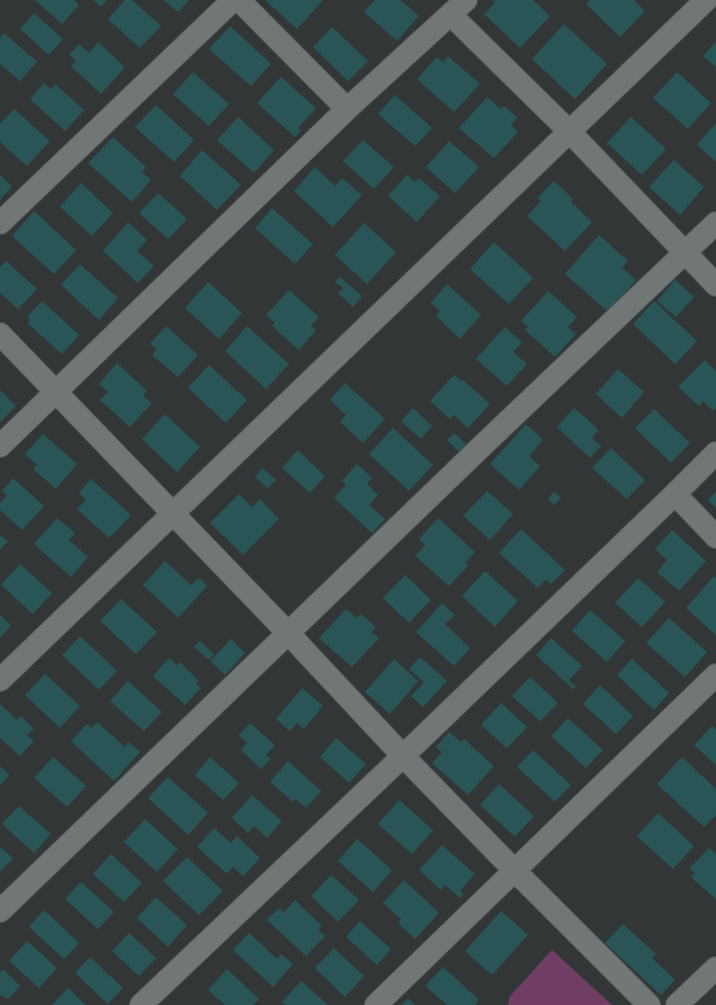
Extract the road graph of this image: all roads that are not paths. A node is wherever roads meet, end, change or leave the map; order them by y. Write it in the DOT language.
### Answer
graph roads {
  1 [pos="233,0"];
  2 [pos="239,0"];
  3 [pos="466,0"];
  4 [pos="706,0"];
  5 [pos="451,15"];
  6 [pos="347,109"];
  7 [pos="569,131"];
  8 [pos="0,223"];
  9 [pos="716,223"];
  10 [pos="685,253"];
  11 [pos="716,285"];
  12 [pos="0,334"];
  13 [pos="56,392"];
  14 [pos="0,446"];
  15 [pos="716,453"];
  16 [pos="675,494"];
  17 [pos="173,514"];
  18 [pos="716,537"];
  19 [pos="289,634"];
  20 [pos="716,676"];
  21 [pos="0,680"];
  22 [pos="403,756"];
  23 [pos="514,870"];
  24 [pos="0,912"];
  25 [pos="716,968"];
  26 [pos="141,1005"];
  27 [pos="376,1005"];
  28 [pos="649,1005"];
  29 [pos="677,1005"];
  1 -- 8 [label="street"];
  2 -- 6 [label="street"];
  3 -- 5 [label="street"];
  4 -- 7 [label="street"];
  5 -- 6 [label="street"];
  5 -- 7 [label="street"];
  6 -- 13 [label="street"];
  7 -- 10 [label="street"];
  7 -- 17 [label="street"];
  9 -- 10 [label="street"];
  10 -- 11 [label="street"];
  10 -- 19 [label="street"];
  12 -- 13 [label="street"];
  13 -- 14 [label="street"];
  13 -- 17 [label="street"];
  15 -- 16 [label="street"];
  16 -- 18 [label="street"];
  16 -- 22 [label="street"];
  17 -- 19 [label="street"];
  17 -- 21 [label="street"];
  19 -- 22 [label="street"];
  19 -- 24 [label="street"];
  20 -- 23 [label="street"];
  22 -- 23 [label="street"];
  22 -- 26 [label="street"];
  23 -- 27 [label="street"];
  23 -- 28 [label="street"];
  25 -- 29 [label="street"];
}
